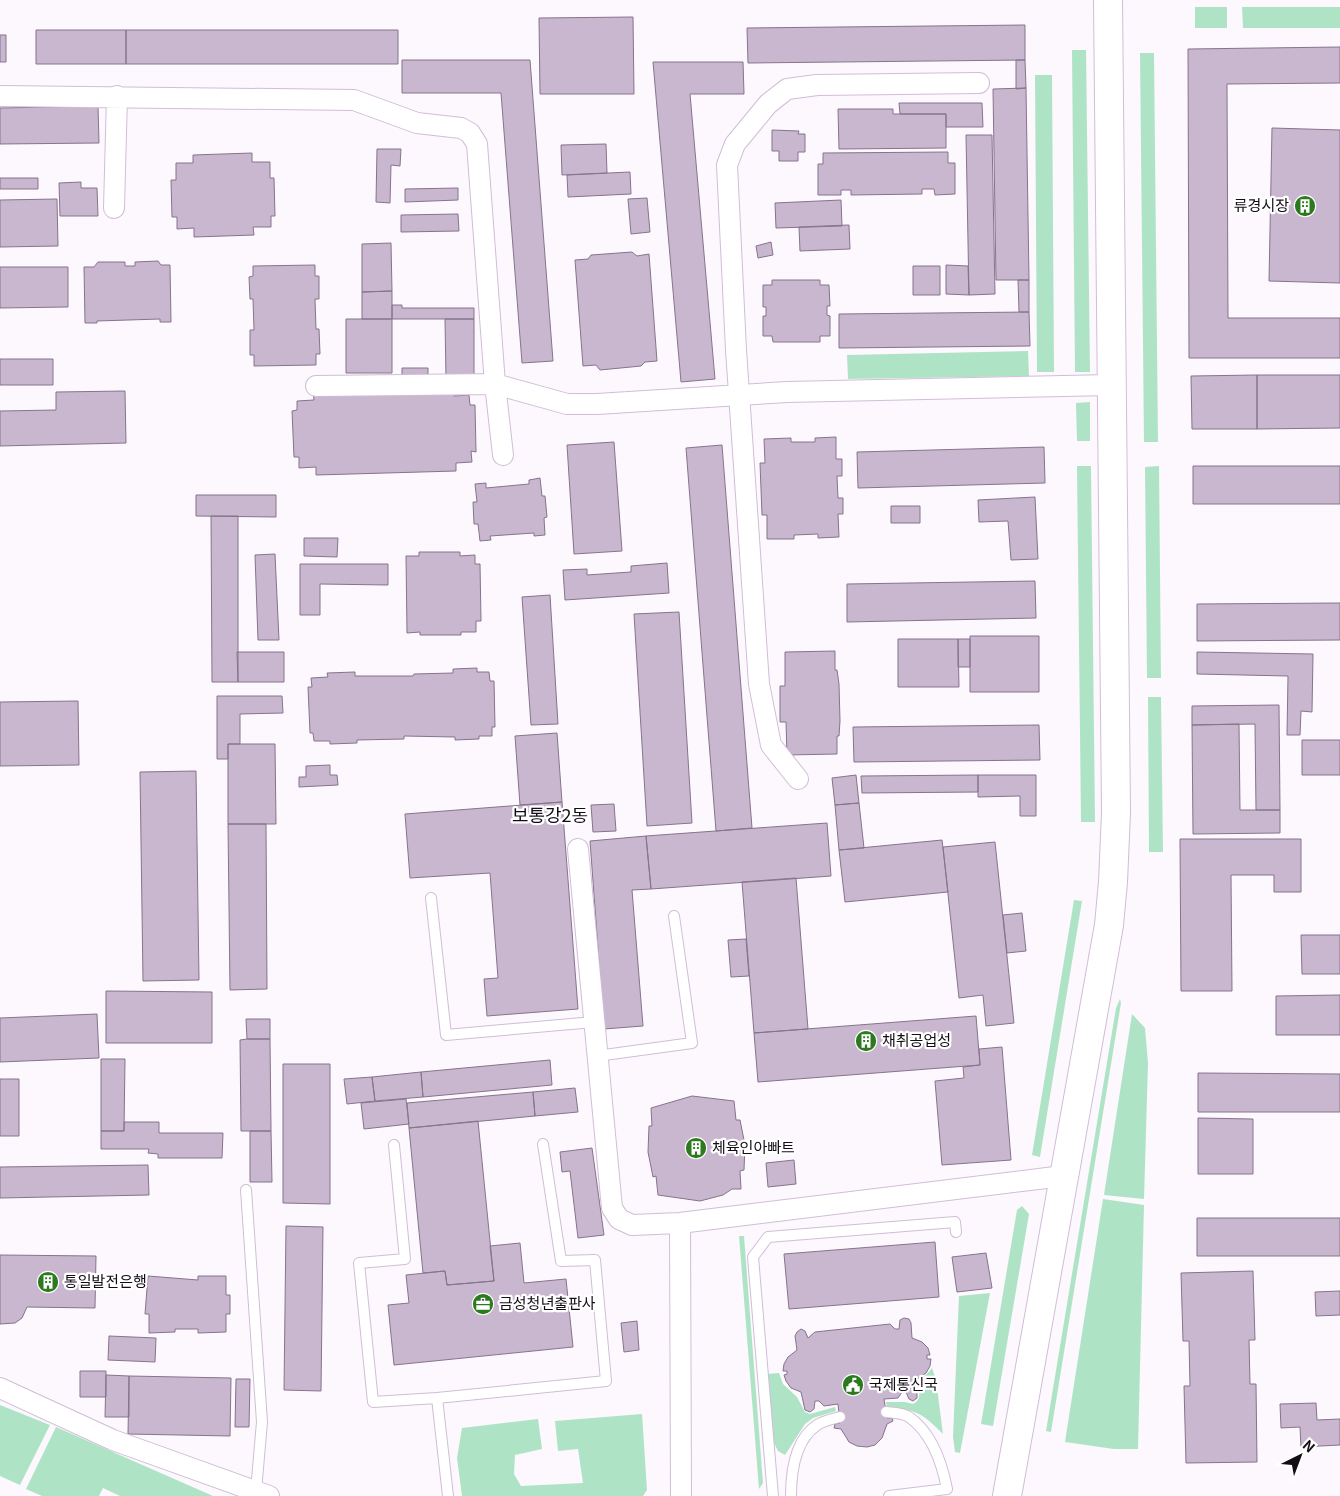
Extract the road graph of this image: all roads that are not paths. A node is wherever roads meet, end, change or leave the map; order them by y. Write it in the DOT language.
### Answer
graph roads {
  1 [pos="1108,0"];
  2 [pos="979,84"];
  3 [pos="0,96"];
  4 [pos="117,96"];
  5 [pos="114,208"];
  6 [pos="495,384"];
  7 [pos="316,386"];
  8 [pos="1111,386"];
  9 [pos="740,395"];
  10 [pos="503,455"];
  11 [pos="798,780"];
  12 [pos="578,849"];
  13 [pos="431,898"];
  14 [pos="674,916"];
  15 [pos="594,1022"];
  16 [pos="597,1056"];
  17 [pos="543,1144"];
  18 [pos="394,1145"];
  19 [pos="1063,1176"];
  20 [pos="246,1190"];
  21 [pos="680,1223"];
  22 [pos="956,1232"];
  23 [pos="0,1388"];
  24 [pos="437,1398"];
  25 [pos="886,1412"];
  26 [pos="840,1417"];
  27 [pos="262,1494"];
  28 [pos="448,1496"];
  29 [pos="681,1496"];
  30 [pos="773,1496"];
  31 [pos="791,1496"];
  32 [pos="889,1496"];
  33 [pos="1007,1496"];
  1 -- 8 [label="street"];
  2 -- 9 [label="street"];
  3 -- 4 [label="street"];
  4 -- 5 [label="street"];
  4 -- 6 [label="street"];
  6 -- 7 [label="street"];
  6 -- 9 [label="street"];
  6 -- 10 [label="street"];
  8 -- 9 [label="street"];
  8 -- 19 [label="street"];
  9 -- 11 [label="street"];
  12 -- 15 [label="street"];
  13 -- 15 [label="lane"];
  14 -- 16 [label="lane"];
  15 -- 16 [label="street"];
  16 -- 21 [label="street"];
  17 -- 24 [label="lane"];
  18 -- 24 [label="lane"];
  19 -- 21 [label="street"];
  19 -- 33 [label="street"];
  20 -- 27 [label="lane"];
  21 -- 29 [label="street"];
  22 -- 30 [label="lane"];
  23 -- 27 [label="street"];
  24 -- 28 [label="lane"];
  25 -- 32 [label="lane"];
  26 -- 31 [label="lane"];
}
